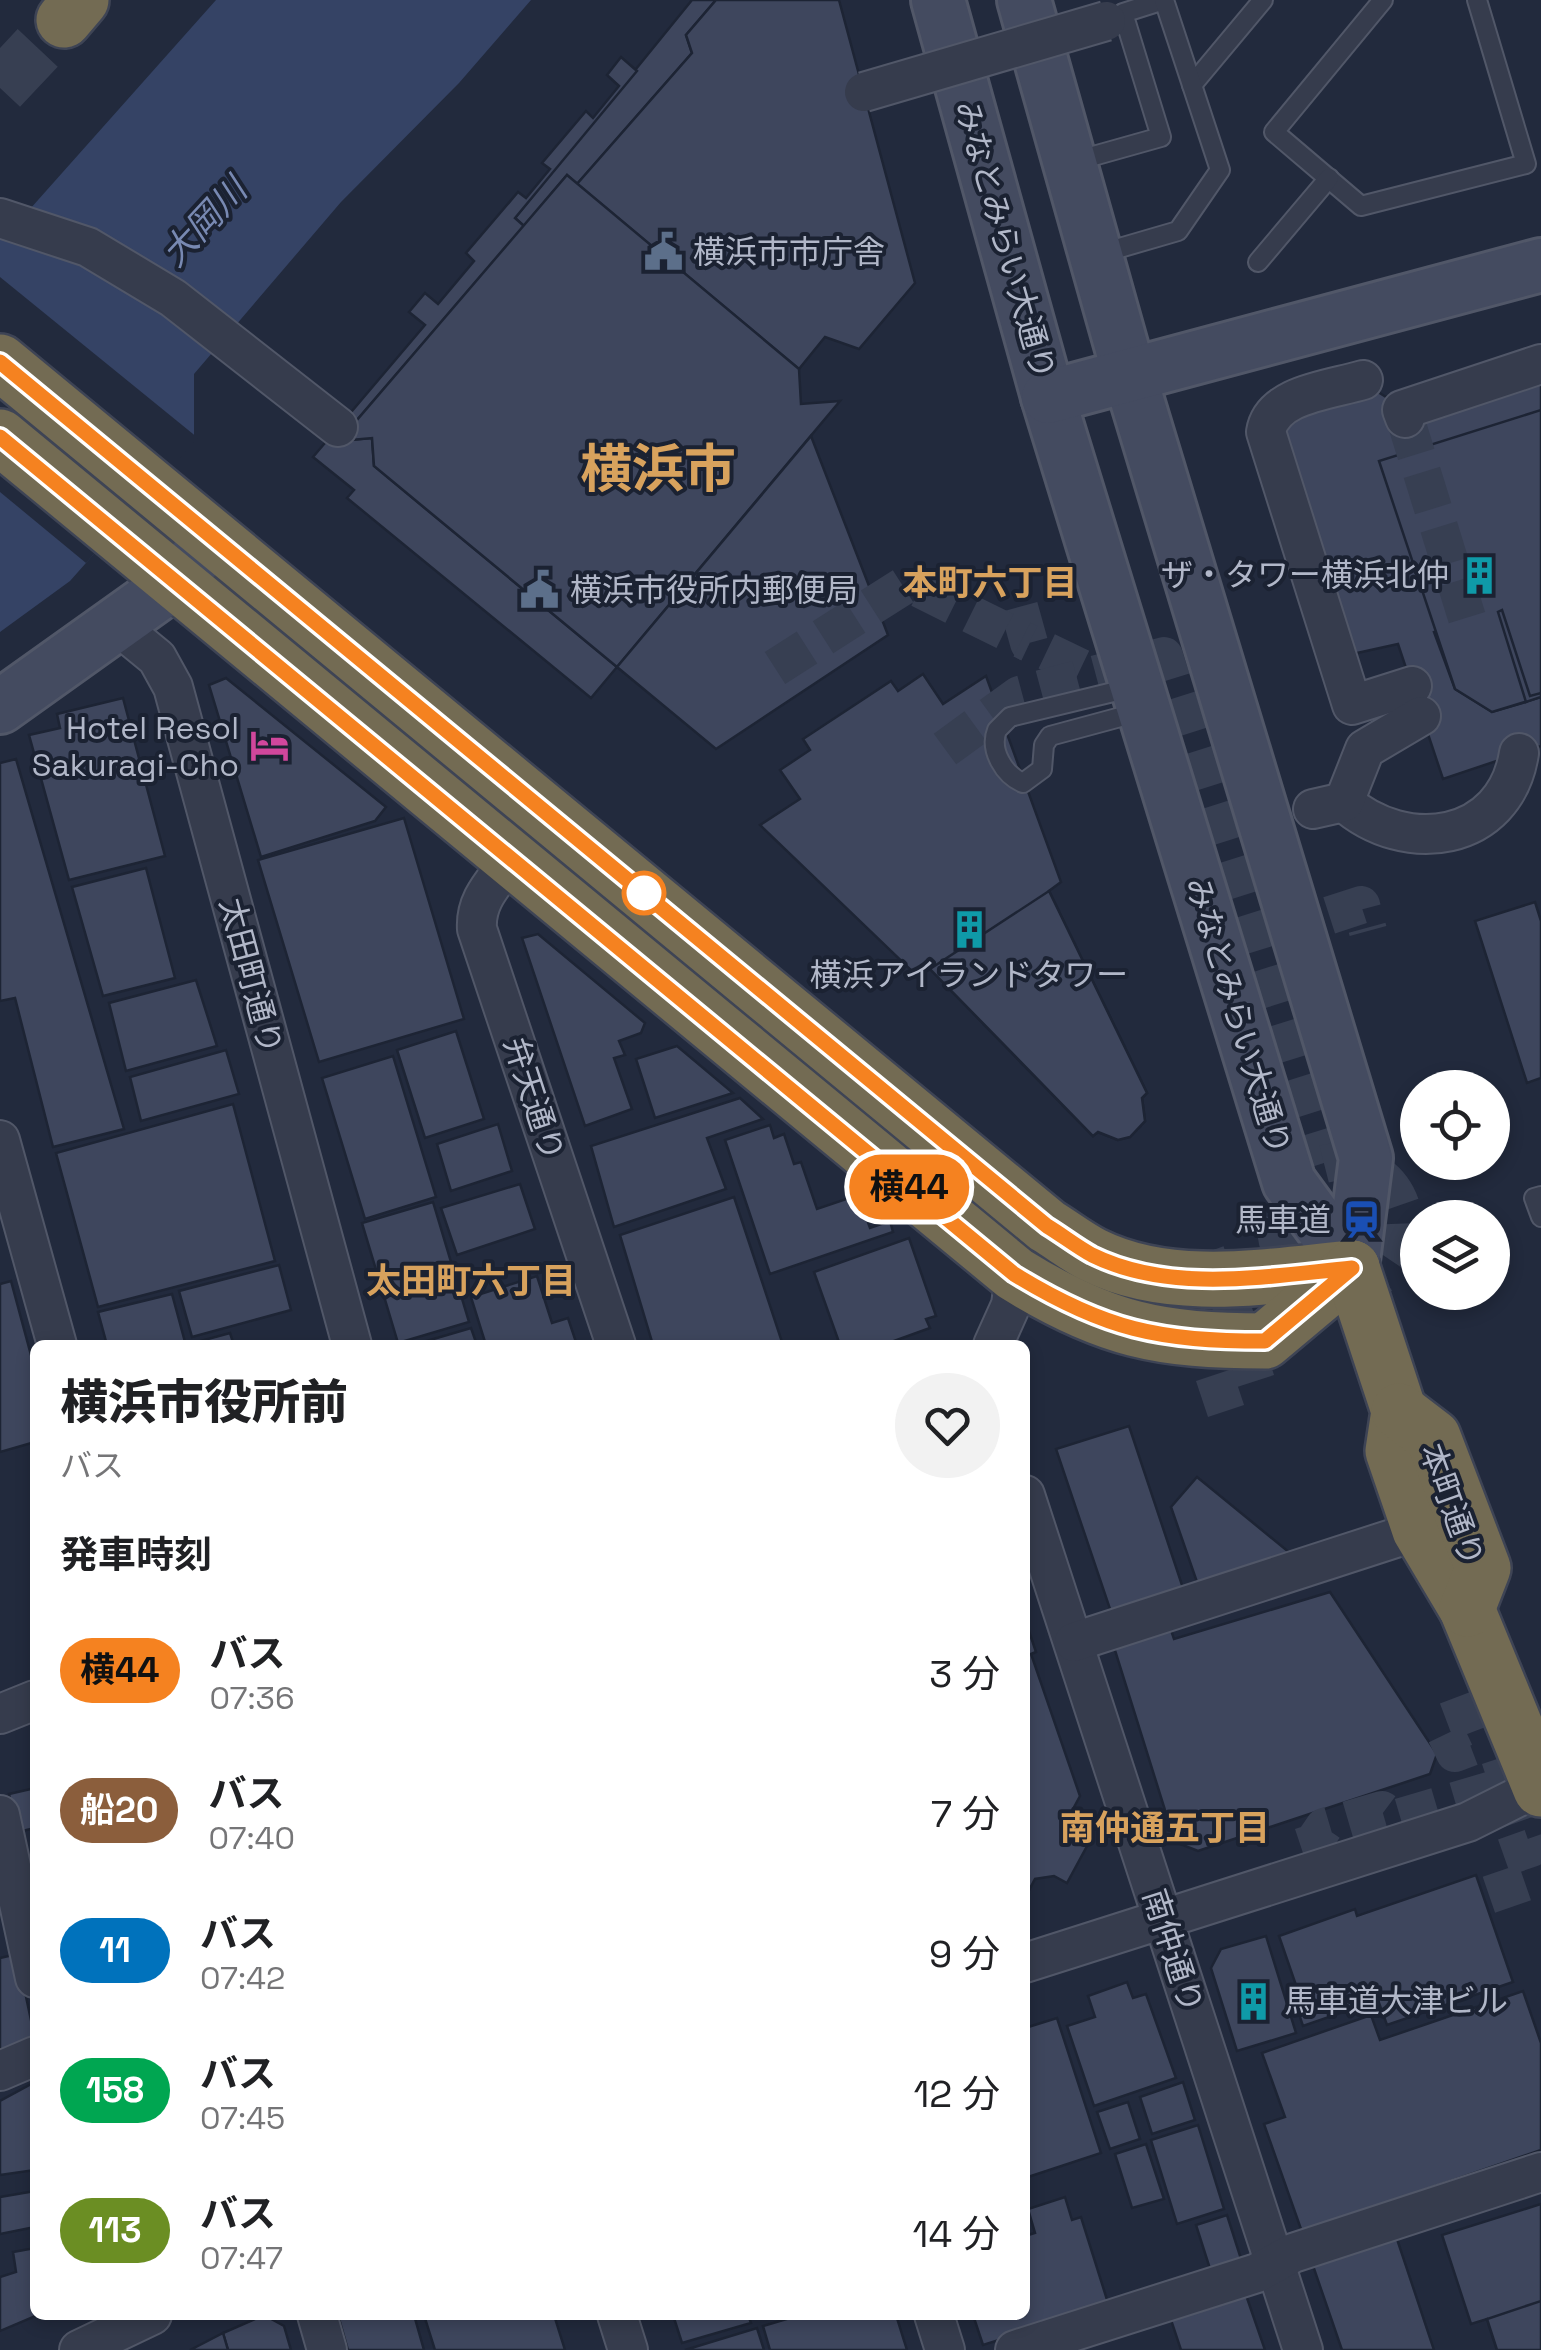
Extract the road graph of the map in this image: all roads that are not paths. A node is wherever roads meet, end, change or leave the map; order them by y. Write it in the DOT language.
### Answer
graph roads {
  1 [pos="938,0"];
  2 [pos="1024,0"];
  3 [pos="1164,0"];
  4 [pos="1263,0"];
  5 [pos="1383,0"];
  6 [pos="1476,0"];
  7 [pos="1106,21"];
  8 [pos="1192,84"];
  9 [pos="864,92"];
  10 [pos="1070,162"];
  11 [pos="1329,178"];
  12 [pos="0,218"];
  13 [pos="1096,255"];
  14 [pos="1258,262"];
  15 [pos="1541,266"];
  16 [pos="0,362"];
  17 [pos="1541,364"];
  18 [pos="1130,377"];
  19 [pos="1363,380"];
  20 [pos="1048,397"];
  21 [pos="1405,418"];
  22 [pos="338,427"];
  23 [pos="0,437"];
  24 [pos="213,538"];
  25 [pos="175,582"];
  26 [pos="118,626"];
  27 [pos="1141,698"];
  28 [pos="1352,706"];
  29 [pos="0,707"];
  30 [pos="1364,749"];
  31 [pos="1519,753"];
  32 [pos="511,859"];
  33 [pos="0,1140"];
  34 [pos="1541,1196"];
  35 [pos="1541,1218"];
  36 [pos="1352,1268"];
  37 [pos="1014,1274"];
  38 [pos="56,1340"];
  39 [pos="351,1340"];
  40 [pos="614,1340"];
  41 [pos="995,1340"];
  42 [pos="1399,1411"];
  43 [pos="1030,1509"];
  44 [pos="1420,1530"];
  45 [pos="1467,1610"];
  46 [pos="1074,1642"];
  47 [pos="30,1702"];
  48 [pos="0,1714"];
  49 [pos="1541,1787"];
  50 [pos="0,1815"];
  51 [pos="1162,1920"];
  52 [pos="30,1955"];
  53 [pos="1030,1961"];
  54 [pos="30,2058"];
  55 [pos="0,2071"];
  56 [pos="1541,2172"];
  57 [pos="1274,2264"];
  58 [pos="141,2320"];
  59 [pos="318,2320"];
  60 [pos="619,2320"];
  61 [pos="936,2320"];
  62 [pos="103,2337"];
  63 [pos="327,2350"];
  64 [pos="628,2350"];
  65 [pos="945,2350"];
  66 [pos="1015,2350"];
  67 [pos="1303,2350"];
  1 -- 20 [label="street, みなとみらい大通り"];
  2 -- 10 [label="street"];
  3 -- 8 [label="lane"];
  3 -- 10 [label="lane"];
  4 -- 8 [label="lane"];
  5 -- 11 [label="lane"];
  6 -- 11 [label="lane"];
  7 -- 9 [label="street, bridge"];
  8 -- 13 [label="lane"];
  10 -- 13 [label="street"];
  11 -- 14 [label="lane"];
  12 -- 22 [label="street"];
  13 -- 18 [label="street"];
  15 -- 18 [label="street"];
  16 -- 24 [label="highway"];
  17 -- 21 [label="street"];
  18 -- 20 [label="street"];
  18 -- 36 [label="street"];
  19 -- 28 [label="street"];
  20 -- 27 [label="street, みなとみらい大通り"];
  23 -- 25 [label="highway"];
  24 -- 25 [label="street"];
  24 -- 36 [label="highway"];
  25 -- 26 [label="street"];
  25 -- 32 [label="highway"];
  26 -- 29 [label="street"];
  26 -- 39 [label="street, 太田町通り"];
  27 -- 27 [label="lane"];
  27 -- 36 [label="street, みなとみらい大通り"];
  28 -- 30 [label="street"];
  28 -- 30 [label="street"];
  30 -- 31 [label="street"];
  32 -- 37 [label="highway"];
  32 -- 40 [label="street, 弁天通り"];
  33 -- 38 [label="street"];
  34 -- 35 [label="lane"];
  36 -- 37 [label="highway"];
  36 -- 42 [label="highway, 本町通り"];
  37 -- 41 [label="street"];
  42 -- 44 [label="highway, 本町通り"];
  42 -- 45 [label="highway, 本町通り"];
  43 -- 46 [label="street, 南仲通り"];
  44 -- 45 [label="highway, 本町通り"];
  44 -- 46 [label="street"];
  45 -- 49 [label="highway, 本町通り"];
  46 -- 51 [label="street, 南仲通り"];
  47 -- 48 [label="street"];
  49 -- 51 [label="street"];
  50 -- 52 [label="street"];
  51 -- 53 [label="street"];
  51 -- 57 [label="street, 南仲通り"];
  54 -- 55 [label="street"];
  56 -- 57 [label="street"];
  57 -- 66 [label="street"];
  57 -- 67 [label="street, 南仲通り"];
  58 -- 62 [label="street"];
  59 -- 63 [label="street"];
  60 -- 64 [label="street"];
  61 -- 65 [label="street"];
}
